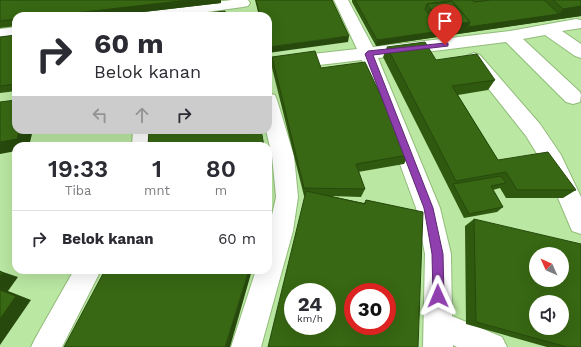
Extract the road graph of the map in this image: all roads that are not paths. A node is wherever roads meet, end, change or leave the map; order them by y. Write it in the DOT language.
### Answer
graph roads {
  1 [pos="341,0"];
  2 [pos="244,6"];
  3 [pos="183,12"];
  4 [pos="576,24"];
  5 [pos="548,29"];
  6 [pos="12,32"];
  7 [pos="0,34"];
  8 [pos="510,36"];
  9 [pos="460,43"];
  10 [pos="581,52"];
  11 [pos="368,54"];
  12 [pos="272,65"];
  13 [pos="573,97"];
  14 [pos="272,115"];
  15 [pos="581,223"];
  16 [pos="272,261"];
  17 [pos="86,274"];
  18 [pos="268,274"];
  19 [pos="438,336"];
  20 [pos="46,347"];
  21 [pos="246,347"];
  22 [pos="492,347"];
  1 -- 11 [label="street"];
  2 -- 3 [label="street"];
  4 -- 5 [label="street"];
  5 -- 8 [label="street"];
  5 -- 10 [label="street"];
  6 -- 7 [label="street"];
  8 -- 9 [label="street"];
  8 -- 13 [label="street"];
  9 -- 11 [label="street"];
  9 -- 15 [label="street"];
  11 -- 12 [label="street"];
  11 -- 19 [label="street"];
  14 -- 16 [label="street"];
  17 -- 20 [label="street"];
  18 -- 21 [label="street"];
  19 -- 22 [label="street"];
}
